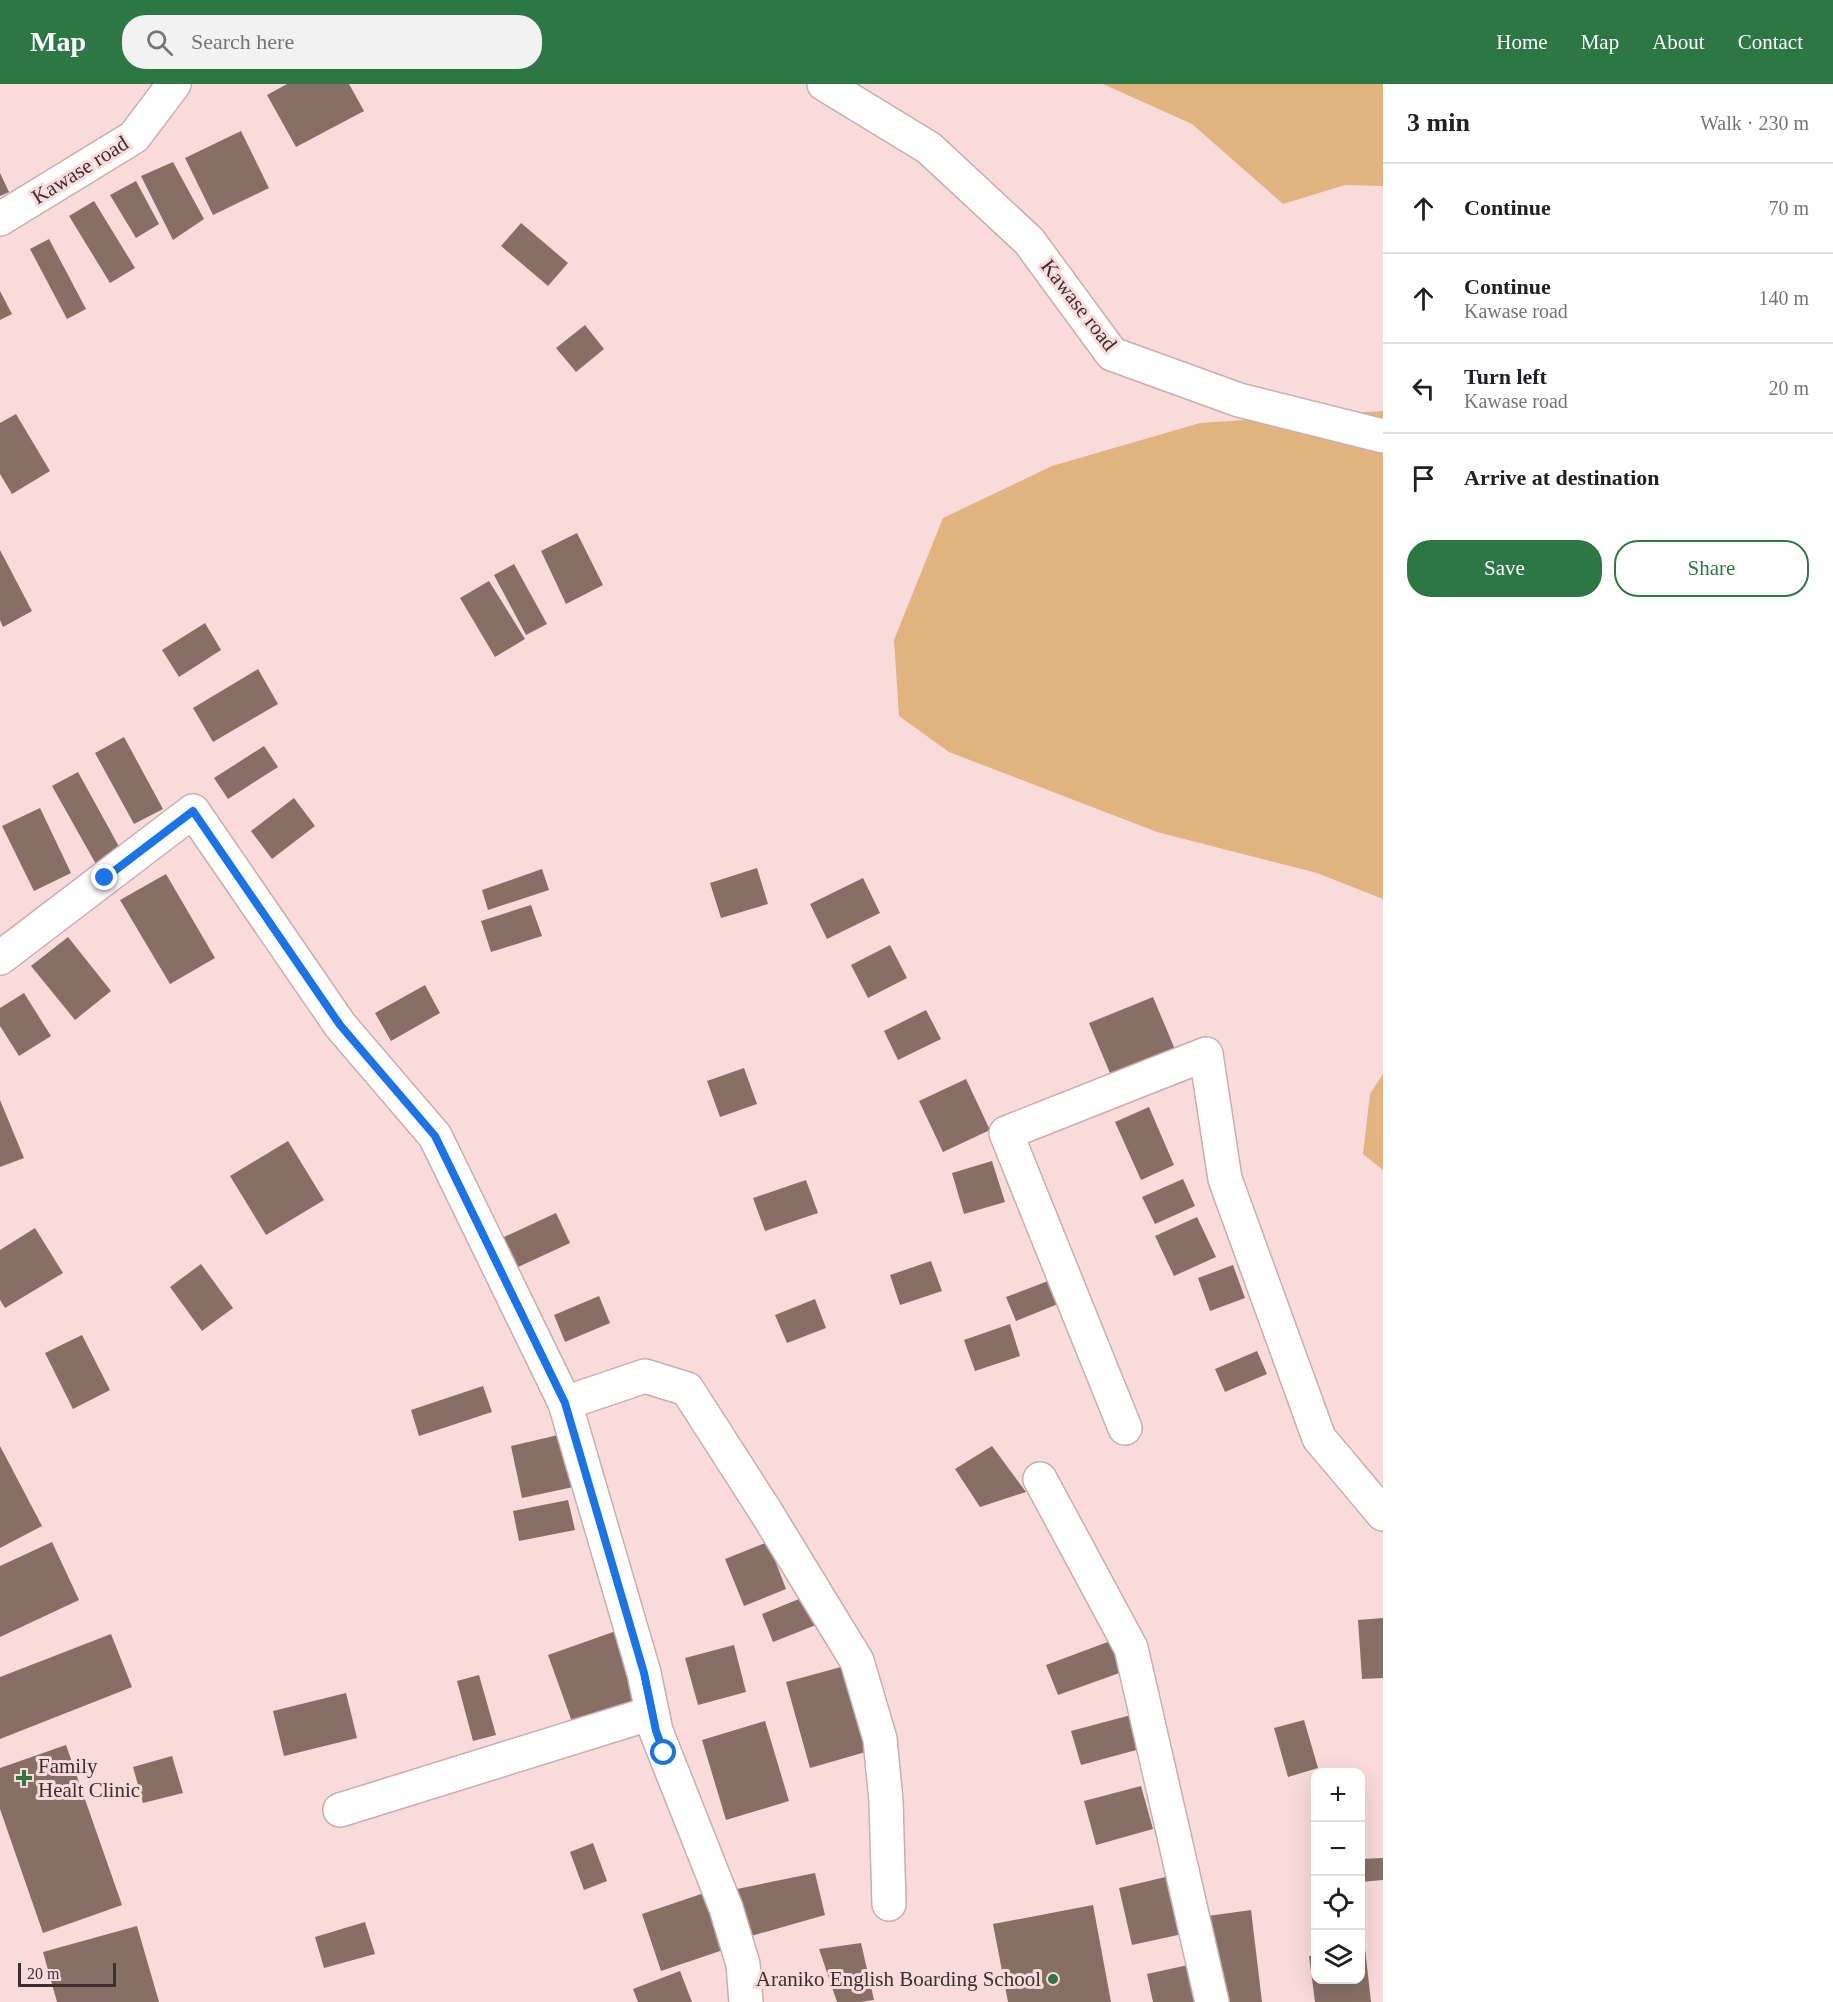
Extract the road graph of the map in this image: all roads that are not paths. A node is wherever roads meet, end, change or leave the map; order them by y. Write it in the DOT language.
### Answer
graph roads {
  1 [pos="174,84"];
  2 [pos="824,84"];
  3 [pos="0,219"];
  4 [pos="1383,436"];
  5 [pos="0,958"];
  6 [pos="565,1403"];
  7 [pos="1125,1428"];
  8 [pos="1040,1479"];
  9 [pos="1383,1514"];
  10 [pos="652,1713"];
  11 [pos="340,1810"];
  12 [pos="889,1904"];
  13 [pos="746,2002"];
  14 [pos="1212,2002"];
  1 -- 3 [label="street, Kawase road"];
  2 -- 4 [label="street, Kawase road"];
  5 -- 6 [label="street"];
  6 -- 10 [label="street"];
  6 -- 12 [label="street"];
  7 -- 9 [label="street"];
  8 -- 14 [label="street"];
  10 -- 11 [label="street"];
  10 -- 13 [label="street"];
}
